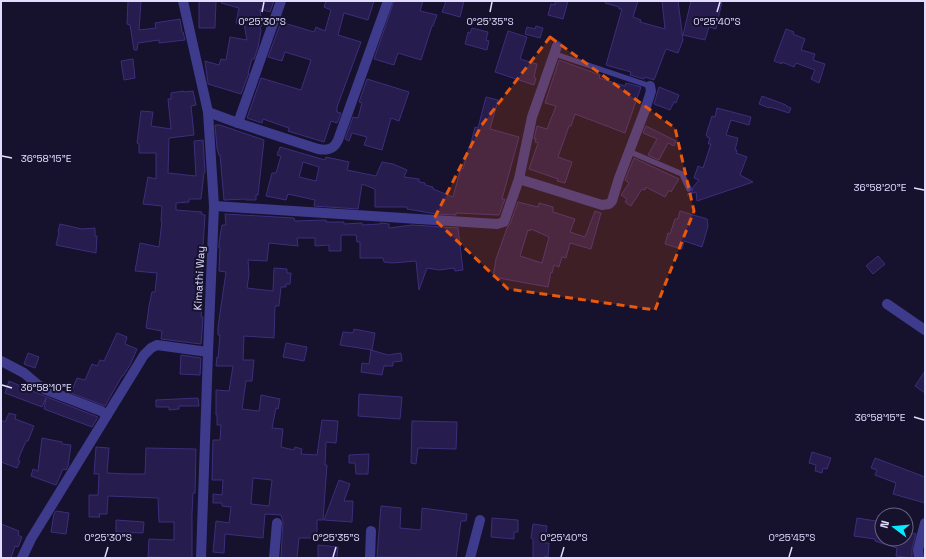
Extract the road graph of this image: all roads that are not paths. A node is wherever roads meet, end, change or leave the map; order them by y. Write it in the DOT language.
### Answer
graph roads {
  1 [pos="183,1"];
  2 [pos="281,1"];
  3 [pos="388,1"];
  4 [pos="556,50"];
  5 [pos="650,86"];
  6 [pos="208,112"];
  7 [pos="238,123"];
  8 [pos="628,151"];
  9 [pos="519,179"];
  10 [pos="689,189"];
  11 [pos="214,206"];
  12 [pos="887,304"];
  13 [pos="925,330"];
  14 [pos="208,352"];
  15 [pos="1,361"];
  16 [pos="107,414"];
  17 [pos="480,520"];
  18 [pos="277,523"];
  19 [pos="925,524"];
  20 [pos="371,530"];
  21 [pos="22,558"];
  22 [pos="201,558"];
  23 [pos="274,558"];
  24 [pos="370,558"];
  25 [pos="470,558"];
  26 [pos="919,558"];
  1 -- 6 [label="street, Kimathi Way"];
  2 -- 7 [label="street"];
  3 -- 7 [label="street"];
  4 -- 5 [label="lane"];
  4 -- 9 [label="street"];
  5 -- 8 [label="street"];
  6 -- 7 [label="street"];
  6 -- 11 [label="street, Kimathi Way"];
  8 -- 9 [label="street"];
  8 -- 10 [label="lane"];
  9 -- 11 [label="street"];
  11 -- 14 [label="street, Kimathi Way"];
  12 -- 13 [label="street"];
  14 -- 16 [label="street"];
  14 -- 22 [label="street, Kimathi Way"];
  15 -- 16 [label="street"];
  16 -- 21 [label="street"];
  17 -- 25 [label="street"];
  18 -- 23 [label="street"];
  19 -- 26 [label="street"];
  20 -- 24 [label="street"];
}
